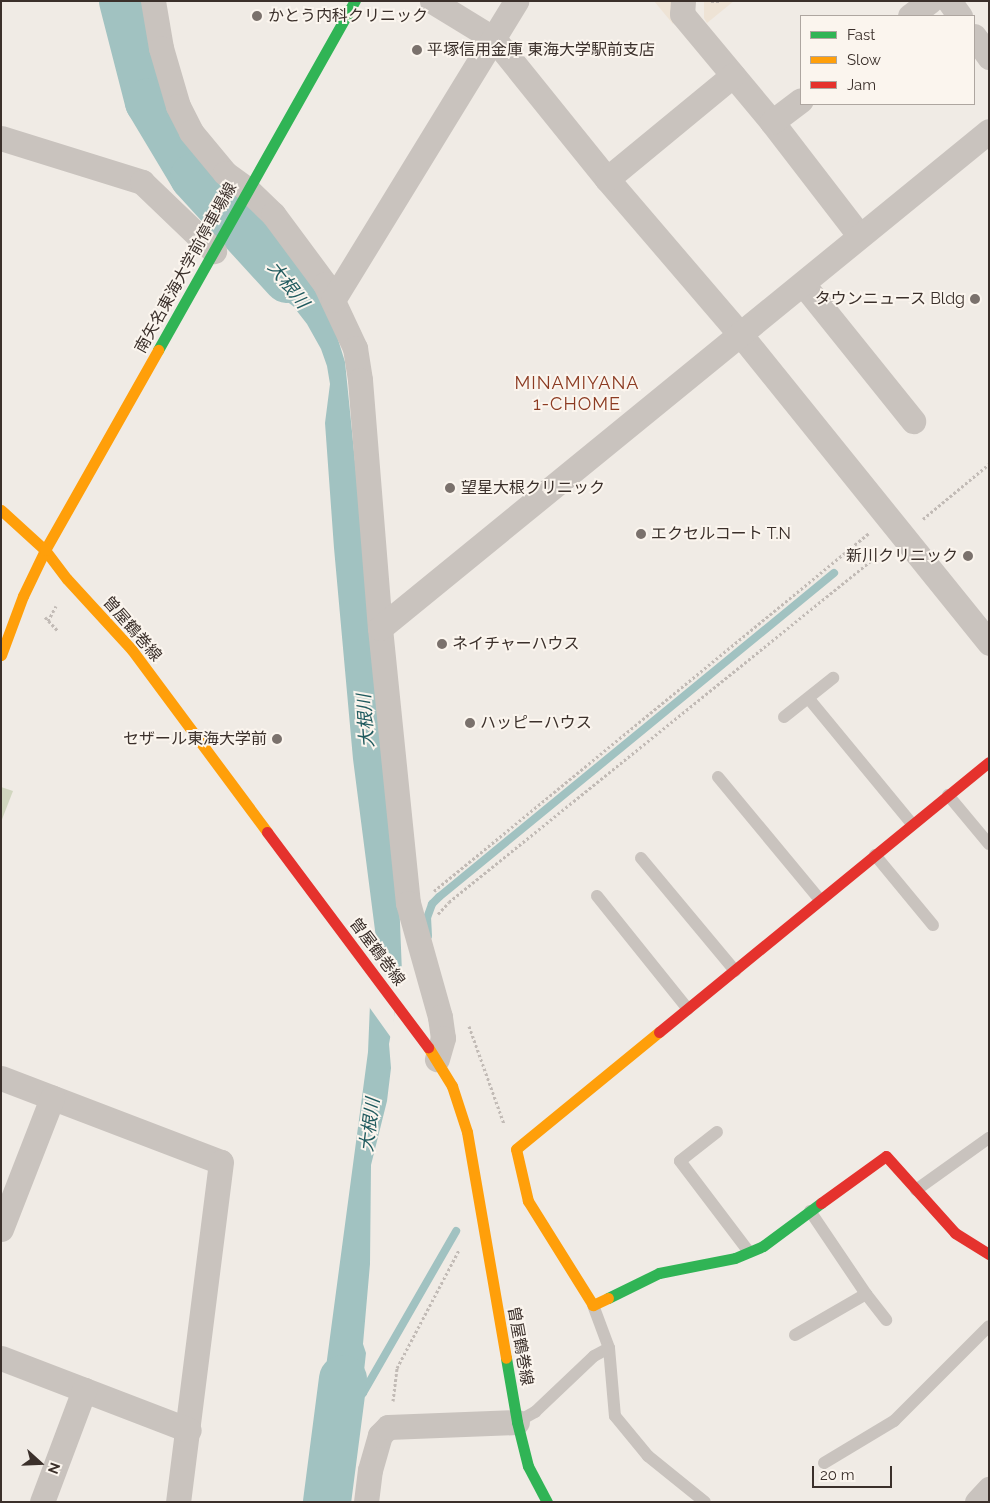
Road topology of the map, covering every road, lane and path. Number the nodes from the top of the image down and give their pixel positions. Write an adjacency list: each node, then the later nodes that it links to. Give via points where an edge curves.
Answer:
1 (153, 1): 21 (street, via 161,48 178,106 191,132 225,173)
2 (355, 1): 21 (main road, 南矢名東海大学前停車場線)
3 (432, 1): 13 (street)
4 (516, 1): 13 (street)
5 (683, 1): 15 (street, via 682,14)
6 (711, 1): 7 (path)
7 (720, 1)
8 (930, 1): 10 (street)
9 (949, 1): 11 (street)
10 (911, 15)
11 (959, 15)
12 (975, 37): 14 (street)
13 (494, 39): 20 (street); 25 (street)
14 (989, 57)
15 (733, 75): 17 (street); 20 (street)
16 (800, 101): 17 (street)
17 (772, 122): 22 (street)
18 (989, 131): 22 (street)
19 (1, 138): 23 (street, via 142,182)
20 (607, 179): 26 (street)
21 (247, 193): 23 (main road, 南矢名東海大学前停車場線); 25 (street, via 273,214 326,284)
22 (859, 235): 24 (street)
23 (216, 247): 31 (main road, 南矢名東海大学前停車場線)
24 (803, 284): 26 (street); 27 (street)
25 (334, 300): 35 (street, via 355,348 360,380)
26 (740, 334): 30 (street); 35 (street)
27 (913, 421)
28 (989, 464): 30 (path)
29 (1, 510): 31 (main road, 曽屋鶴巻線)
30 (894, 528): 37 (street); 51 (path, via 417,905); 52 (path, via 449,902)
31 (44, 550): 38 (main road, 南矢名東海大学前停車場線); 57 (main road, 曽屋鶴巻線, via 132,650)
32 (57, 604): 34 (path)
33 (41, 613): 34 (path)
34 (48, 621): 36 (path)
35 (380, 628): 51 (street)
36 (58, 632)
37 (989, 643)
38 (1, 655)
39 (833, 678): 40 (lane)
40 (809, 698): 41 (lane); 45 (lane)
41 (784, 718)
42 (989, 762): 44 (main road)
43 (718, 777): 50 (lane)
44 (948, 795): 45 (main road); 46 (lane)
45 (912, 824): 47 (main road)
46 (989, 844)
47 (875, 855): 50 (main road); 53 (lane)
48 (641, 858): 54 (lane)
49 (597, 896): 55 (lane)
50 (820, 900): 54 (main road)
51 (408, 903): 57 (street, via 440,1017 443,1038)
52 (437, 918)
53 (933, 925)
54 (735, 971): 55 (main road)
55 (688, 1009): 62 (main road)
56 (466, 1018): 62 (path, via 509,1138)
57 (432, 1054): 77 (main road, 曽屋鶴巻線, via 452,1086 467,1132)
58 (1, 1078): 59 (street)
59 (52, 1098): 65 (street); 79 (street, via 221,1162)
60 (717, 1132): 67 (lane, via 680,1161)
61 (989, 1138): 63 (lane)
62 (516, 1149): 70 (main road, via 528,1201)
63 (916, 1190): 64 (main road, via 886,1156); 68 (main road, via 955,1233)
64 (810, 1211): 67 (main road, via 764,1246); 69 (lane)
65 (1, 1229)
66 (463, 1242): 78 (path, via 397,1368)
67 (749, 1252): 70 (main road, via 735,1258 659,1273)
68 (989, 1254)
69 (866, 1294): 71 (lane); 73 (lane)
70 (593, 1305): 74 (lane)
71 (886, 1320)
72 (989, 1326): 80 (lane, via 894,1421)
73 (796, 1335)
74 (609, 1348): 77 (lane, via 594,1356 535,1412); 86 (lane, via 615,1416 648,1456)
75 (1, 1358): 76 (street)
76 (84, 1390): 79 (street); 82 (street)
77 (517, 1422): 78 (street); 85 (main road, 曽屋鶴巻線, via 528,1466)
78 (388, 1428): 84 (street, via 380,1435 370,1470)
79 (189, 1430): 83 (street)
80 (824, 1463)
81 (989, 1489): 87 (street)
82 (42, 1502)
83 (178, 1502)
84 (366, 1502)
85 (547, 1502)
86 (705, 1502)
87 (977, 1502)

